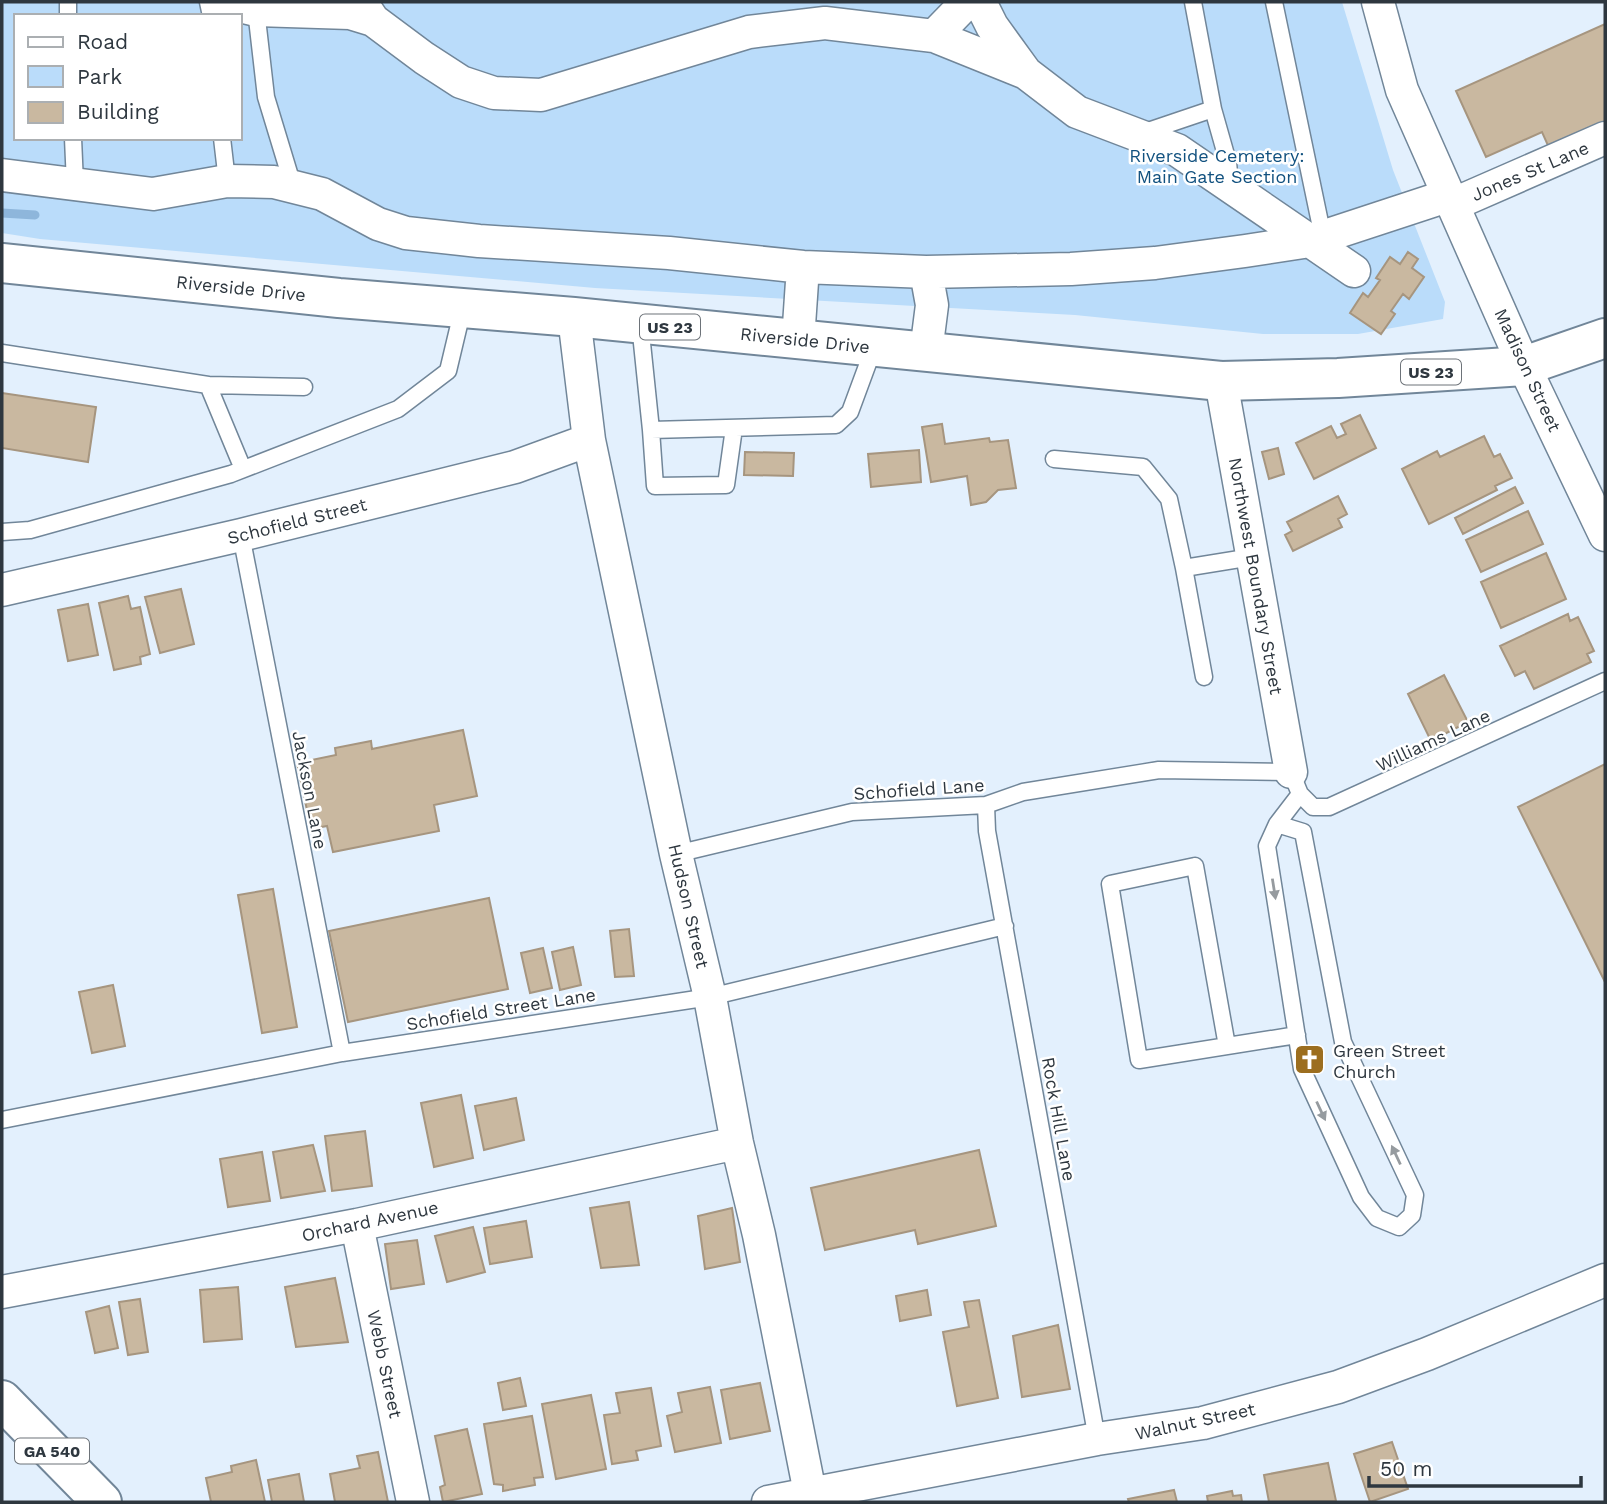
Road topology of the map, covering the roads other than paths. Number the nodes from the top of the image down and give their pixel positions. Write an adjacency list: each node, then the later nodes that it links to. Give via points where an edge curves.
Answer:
1 (223, 2): 7 (street)
2 (967, 2): 9 (street)
3 (980, 2): 10 (street)
4 (1193, 2): 11 (lane)
5 (1274, 2): 22 (lane)
6 (1378, 2): 21 (street, Madison Street, via 1402,90)
7 (256, 10): 8 (street); 20 (lane, via 266,97)
8 (367, 11): 9 (street, via 460,82 494,93 541,95 749,32 825,23)
9 (934, 36): 10 (street)
10 (1026, 73): 12 (street, via 1077,112)
11 (1213, 109): 12 (lane); 19 (lane)
12 (1138, 135): 19 (street, via 1177,150)
13 (1605, 138): 21 (street, Jones St Lane)
14 (73, 140): 18 (lane)
15 (222, 140): 17 (lane)
16 (2, 175): 18 (street, Jones St Lane)
17 (227, 181): 18 (street, Jones St Lane, via 153,194); 20 (street, Jones St Lane, via 274,181)
18 (75, 184)
19 (1230, 184): 22 (street)
20 (293, 187): 24 (street, Jones St Lane, via 322,194 378,224 406,233)
21 (1452, 199): 22 (street, Jones St Lane); 35 (street, Madison Street)
22 (1316, 239): 25 (street); 26 (street, Jones St Lane, via 1155,263)
23 (2, 263): 27 (main road, Riverside Drive / US 23)
24 (803, 267): 26 (street, Jones St Lane); 31 (street)
25 (1354, 271)
26 (926, 272): 33 (street, via 932,305)
27 (463, 309): 28 (main road, Riverside Drive / US 23); 43 (lane, via 448,371 398,409)
28 (574, 317): 29 (main road, Riverside Drive / US 23); 41 (street, Hudson Street)
29 (640, 324): 31 (main road, Riverside Drive / US 23); 40 (lane)
30 (1605, 338): 35 (main road, Riverside Drive / US 23)
31 (798, 340): 32 (main road, Riverside Drive / US 23)
32 (874, 347): 33 (main road, Riverside Drive / US 23); 39 (lane, via 850,412 836,425)
33 (926, 352): 36 (main road, Riverside Drive / US 23)
34 (2, 353): 37 (lane)
35 (1524, 366): 36 (main road, Riverside Drive / US 23); 45 (street, Madison Street)
36 (1221, 381): 47 (street, Northwest Boundary Street)
37 (208, 385): 38 (lane); 43 (lane)
38 (304, 387)
39 (734, 428): 40 (lane); 40 (lane, via 726,485 655,486)
40 (651, 430)
41 (589, 440): 46 (street, Schofield Street, via 515,467); 55 (street, Hudson Street)
42 (1054, 459): 48 (lane, via 1143,467 1169,499)
43 (243, 469): 44 (lane, via 30,530)
44 (2, 532)
45 (1605, 535)
46 (240, 536): 49 (street, Schofield Street); 60 (lane, Jackson Lane)
47 (1252, 557): 48 (lane); 52 (street, Northwest Boundary Street)
48 (1184, 568): 50 (lane)
49 (2, 590)
50 (1204, 677)
51 (1605, 681): 52 (lane, Williams Lane, via 1329,807 1313,807)
52 (1295, 783): 53 (lane, Schofield Lane, via 1159,770 1023,792); 54 (lane)
53 (986, 805): 55 (lane, Schofield Lane, via 852,812); 56 (lane, Rock Hill Lane)
54 (1277, 824): 58 (lane, one-way to 58, via 1267,846); 58 (lane, one-way to 54, via 1302,1069 1361,1197 1377,1218 1399,1227 1412,1215 1415,1195 1343,1042 1303,832)
55 (676, 854): 57 (street, Hudson Street)
56 (1005, 926): 57 (lane, Schofield Street Lane); 67 (lane, Rock Hill Lane)
57 (709, 997): 60 (lane, Schofield Street Lane); 62 (street, Hudson Street)
58 (1297, 1035): 59 (lane)
59 (1227, 1046): 59 (lane, via 1139,1060 1110,884 1195,866)
60 (342, 1053): 61 (lane, Schofield Street Lane)
61 (2, 1120)
62 (737, 1143): 63 (street, Orchard Avenue); 68 (street, Hudson Street)
63 (357, 1225): 65 (street, Orchard Avenue); 70 (street, Webb Street)
64 (1605, 1280): 67 (street, Walnut Street, via 1338,1387 1203,1423)
65 (2, 1292)
66 (2, 1400): 69 (main road, GA 540)
67 (1097, 1439): 68 (street, Walnut Street)
68 (810, 1493): 71 (street, Walnut Street)
69 (102, 1502)
70 (413, 1502)
71 (768, 1502)

